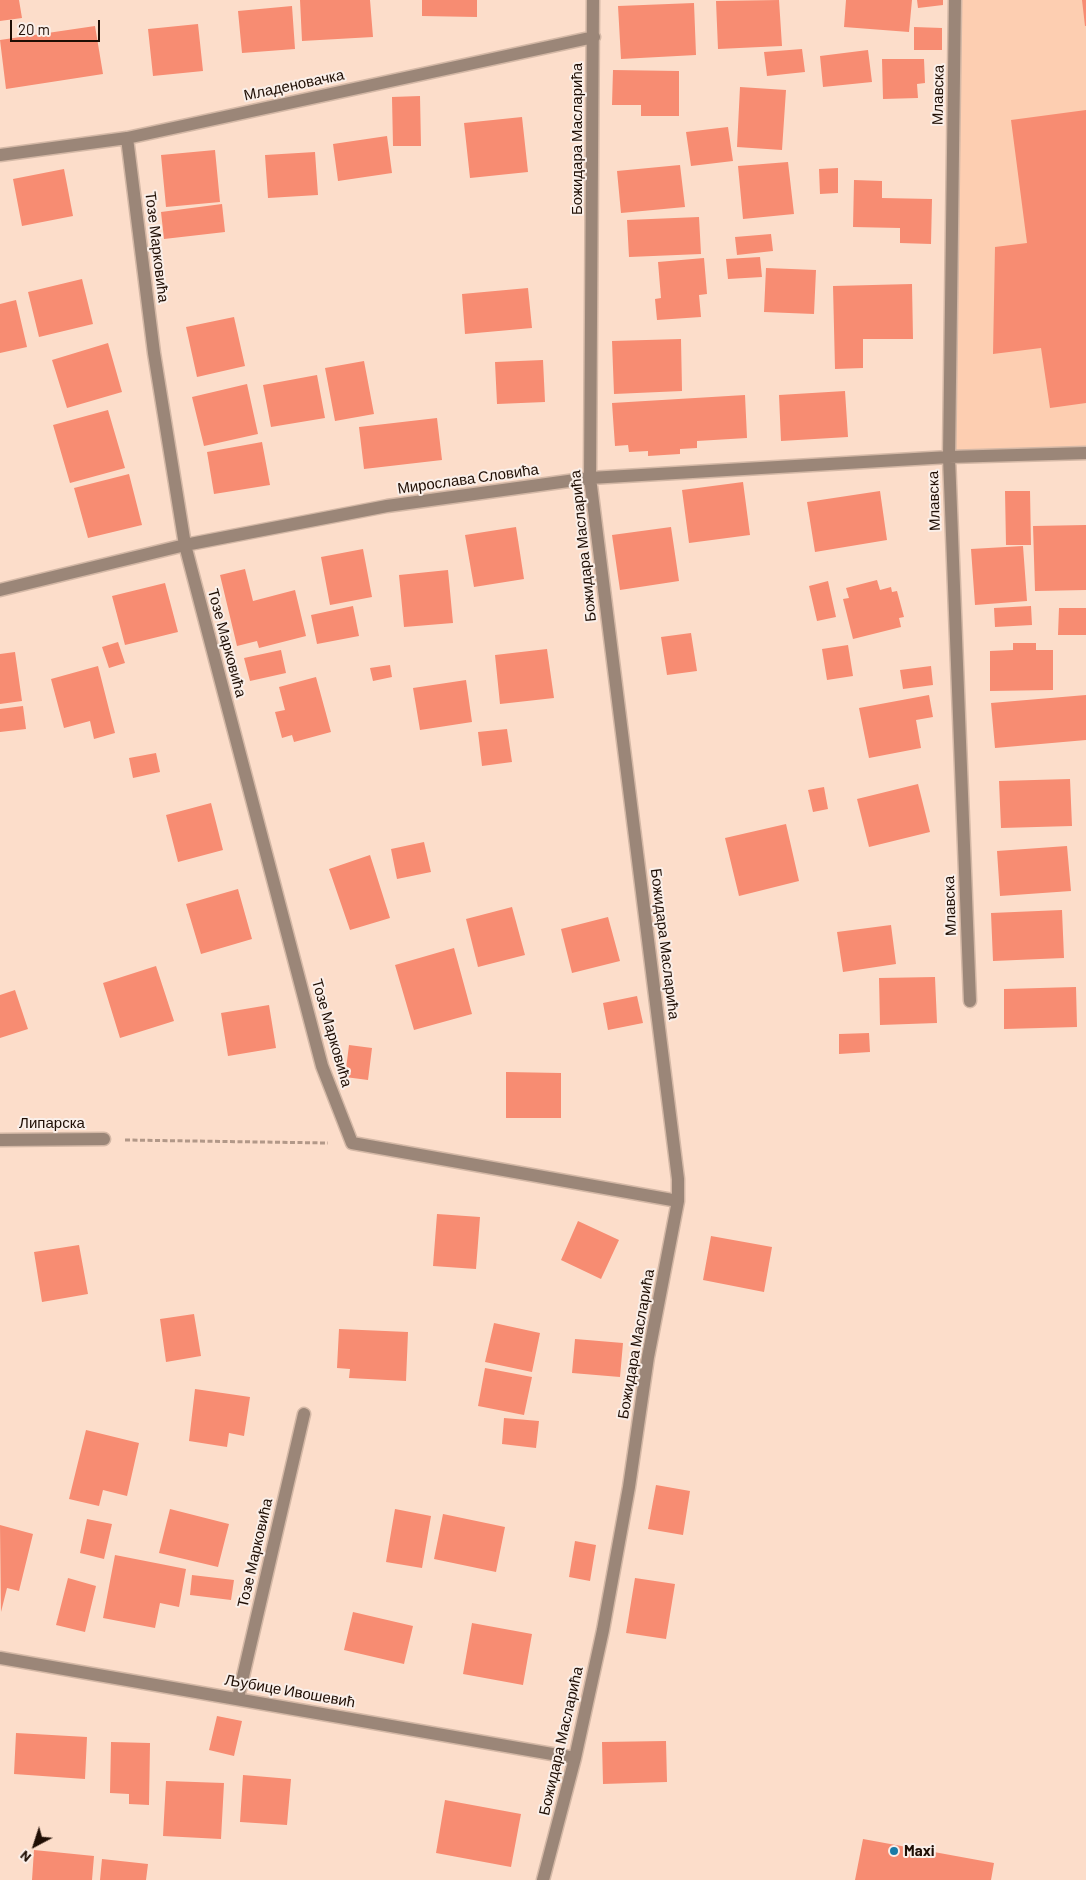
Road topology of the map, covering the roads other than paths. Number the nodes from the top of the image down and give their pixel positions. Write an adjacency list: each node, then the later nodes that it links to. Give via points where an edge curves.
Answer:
1 (593, 0): 3 (street, Божидара Масларића)
2 (956, 0): 7 (street, Млавска)
3 (594, 36): 4 (street, Младеновачка); 8 (street, Божидара Масларића)
4 (127, 138): 5 (street, Младеновачка); 9 (street, Тозе Марковића, via 154,352)
5 (0, 155)
6 (1086, 453): 7 (street, Мирослава Словића)
7 (949, 457): 8 (street, Мирослава Словића); 11 (street, Млавска)
8 (590, 478): 9 (street, Мирослава Словића, via 387,506); 14 (street, Божидара Масларића)
9 (185, 545): 10 (street, Мирослава Словића); 14 (street, Тозе Марковића, via 322,1066 352,1143)
10 (0, 590)
11 (970, 1001)
12 (104, 1139): 13 (street, Липарска)
13 (0, 1140)
14 (678, 1201): 18 (street, Божидара Масларића, via 648,1357 630,1487)
15 (304, 1414): 17 (street, Тозе Марковића)
16 (0, 1658): 17 (street, Љубице Ивошевић)
17 (238, 1698): 18 (street, Љубице Ивошевић)
18 (575, 1758): 19 (street, Божидара Масларића)
19 (543, 1880)

